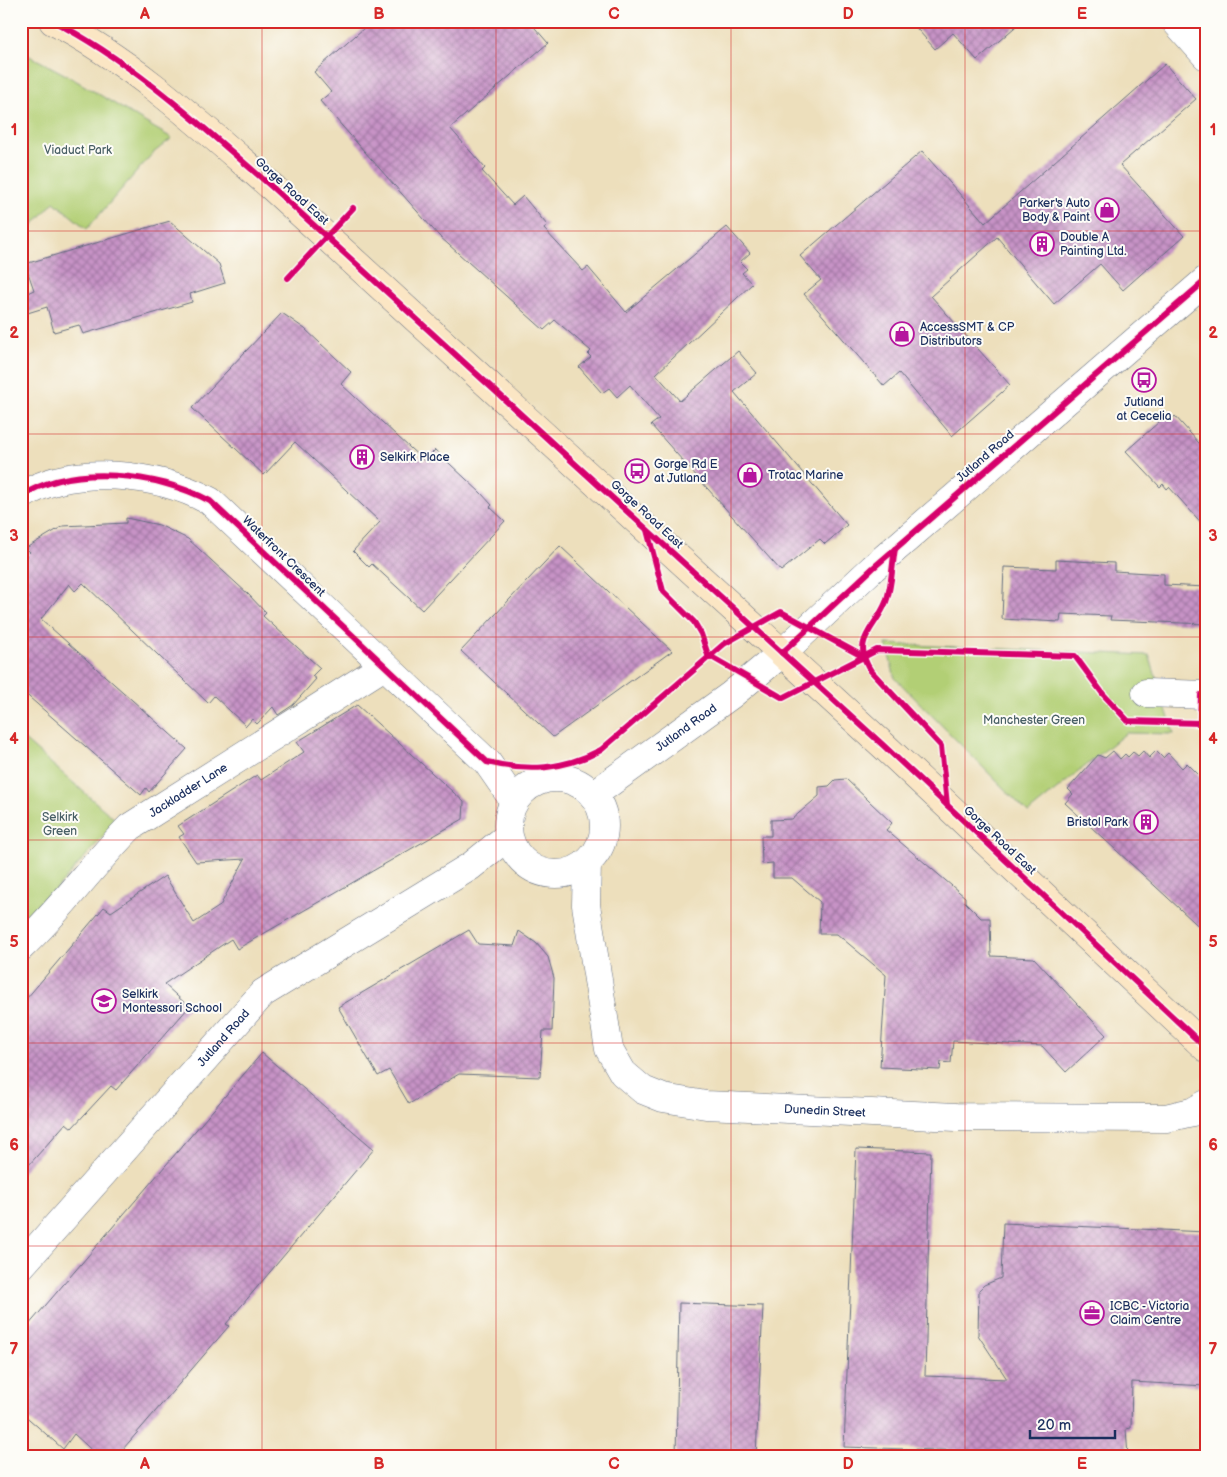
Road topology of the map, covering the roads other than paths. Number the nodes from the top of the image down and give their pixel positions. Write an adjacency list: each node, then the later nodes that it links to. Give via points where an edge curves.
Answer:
1 (1175, 21): 3 (street)
2 (54, 22): 6 (main road, Gorge Road East, via 101,49 208,132)
3 (1206, 56)
4 (1206, 280): 6 (street, Jutland Road, via 873,568)
5 (21, 496): 7 (street, Waterfront Crescent, via 34,488 68,479 122,476 161,481 190,490 210,501)
6 (782, 653): 10 (street, Jutland Road, via 731,695); 17 (main road, Gorge Road East)
7 (384, 666): 11 (street, Waterfront Crescent, via 487,762); 16 (street, Jackladder Lane, via 130,826)
8 (1146, 693): 9 (street)
9 (1206, 695)
10 (594, 795): 11 (street, via 571,779 551,777 532,783); 13 (street, via 605,825 597,852)
11 (514, 801): 12 (street, via 509,812)
12 (514, 847): 14 (street, via 532,868 546,874); 19 (street, Jutland Road, via 471,866 263,993)
13 (587, 863): 14 (street); 15 (street, Dunedin Street)
14 (562, 874): 15 (street, Dunedin Street)
15 (586, 905): 18 (street, Dunedin Street, via 609,1049 623,1073 643,1090 663,1098 706,1104 956,1117 1166,1118 1192,1112)
16 (21, 947)
17 (1206, 1048)
18 (1206, 1104)
19 (21, 1266)

